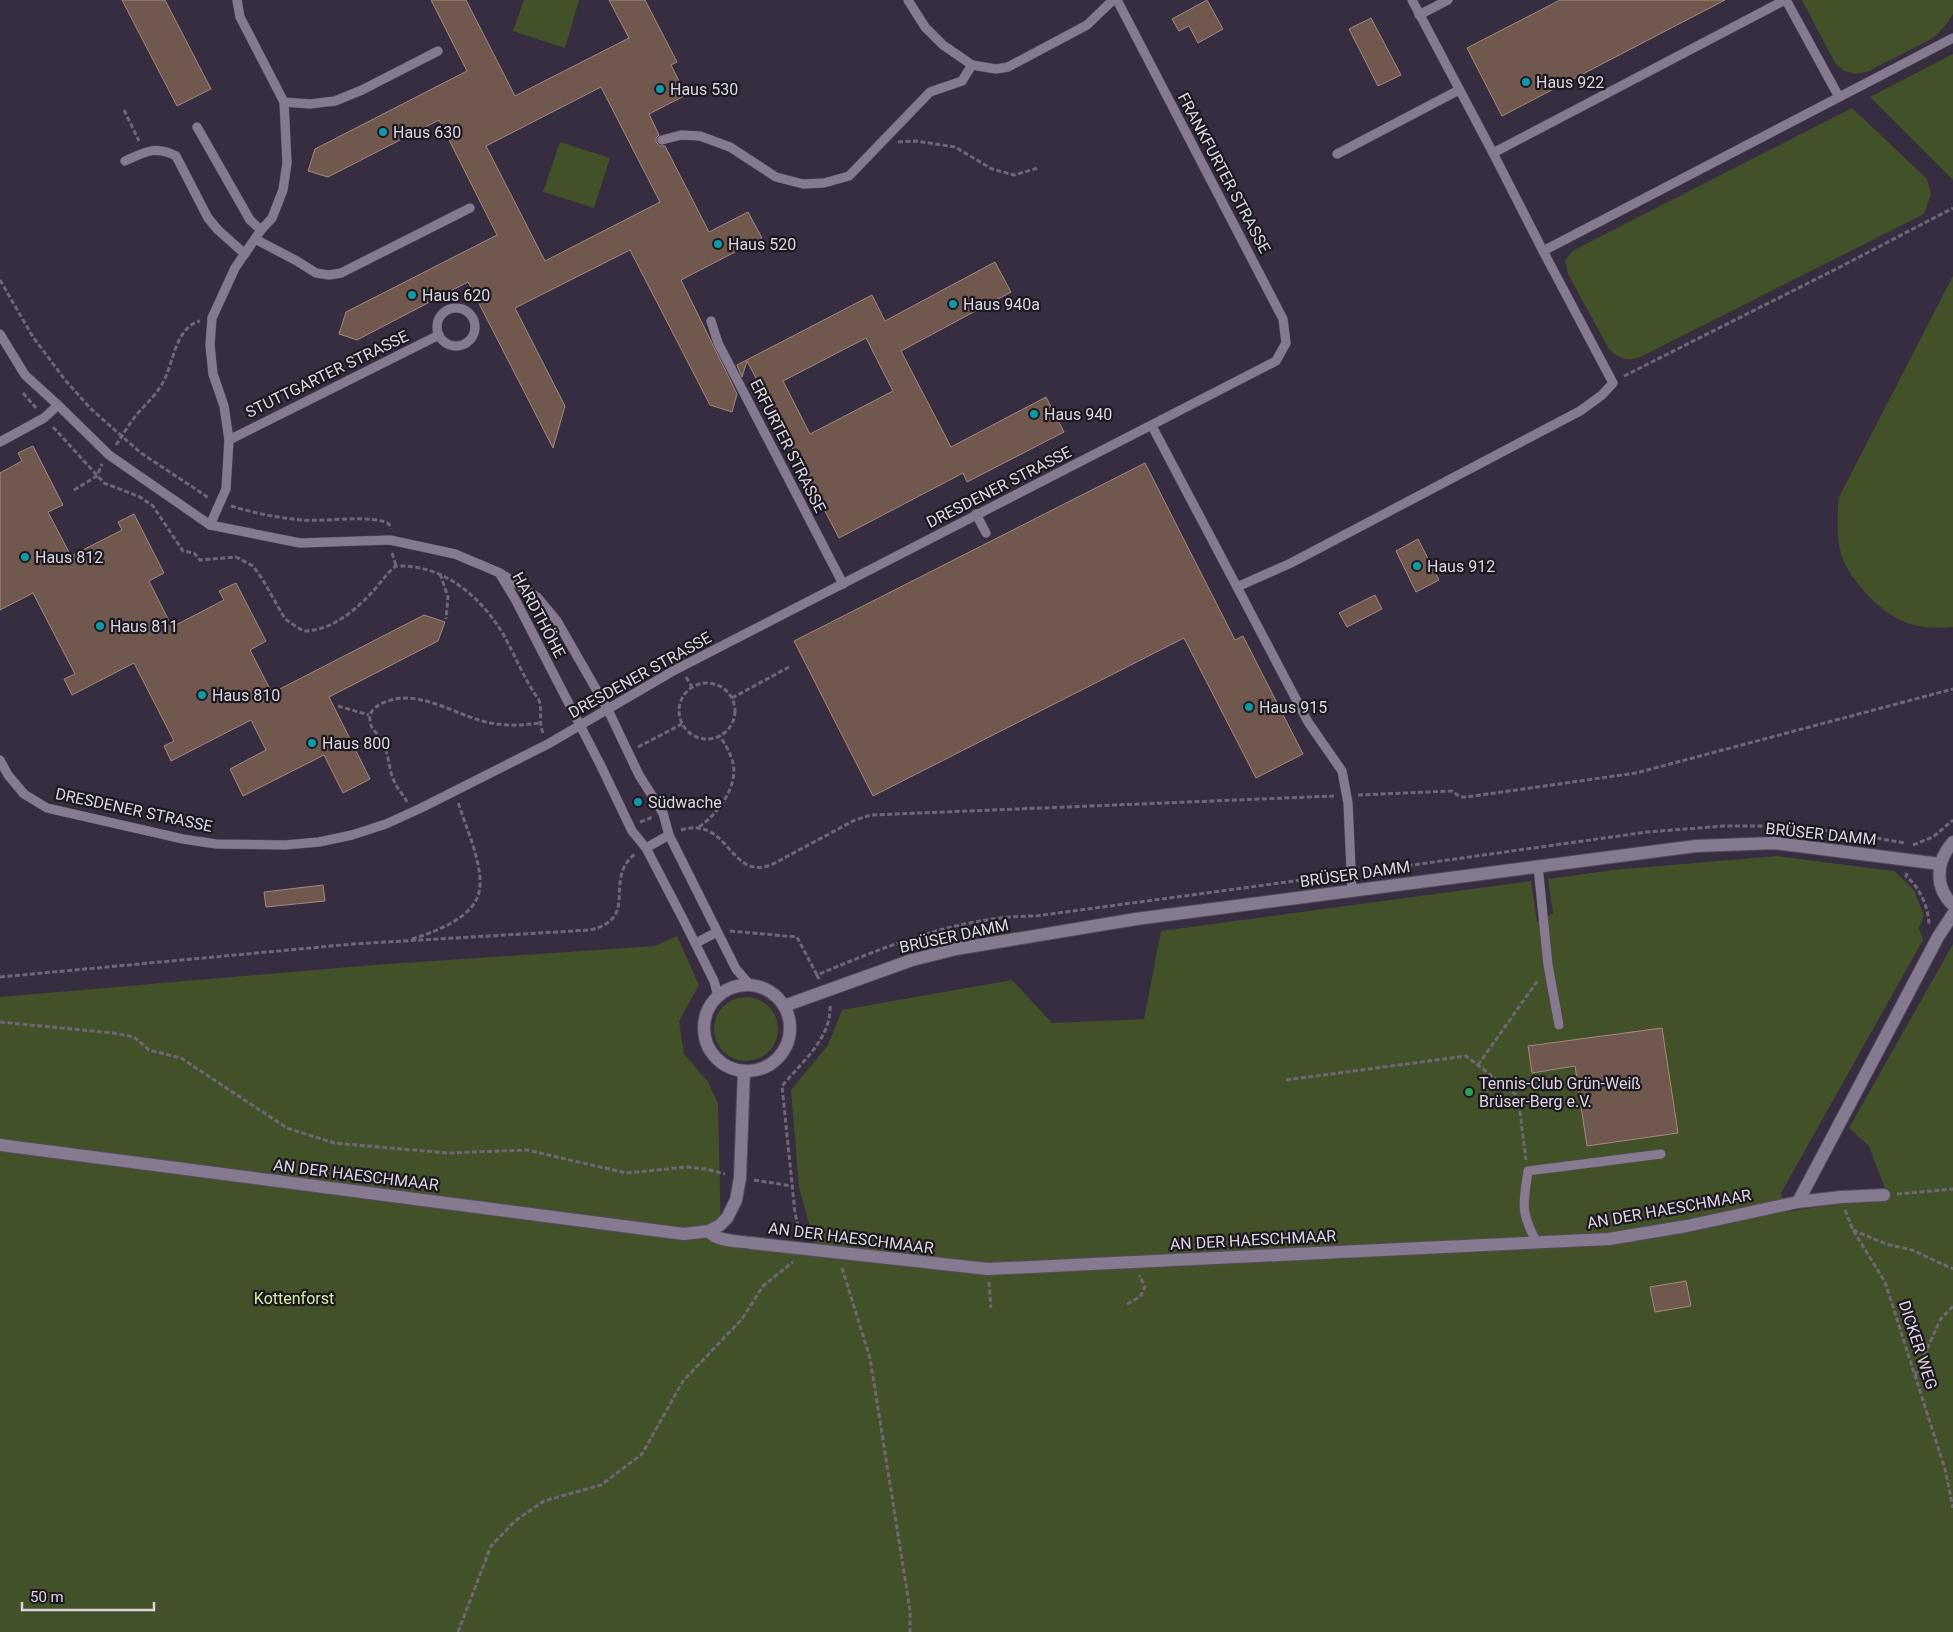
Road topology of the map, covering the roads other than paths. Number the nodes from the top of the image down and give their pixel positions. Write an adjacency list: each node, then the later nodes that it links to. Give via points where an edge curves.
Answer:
1 (237, 0): 14 (lane, STUTTGARTER STRASSE, via 240,17)
2 (908, 0): 11 (lane, via 925,27 943,45)
3 (1113, 0): 11 (lane, via 1087,26 1008,66 996,69)
4 (1117, 0): 28 (lane, FRANKFURTER STRASSE, via 1283,319 1286,343)
5 (1412, 0): 8 (lane)
6 (1448, 0): 8 (lane)
7 (1785, 0): 13 (lane); 17 (lane)
8 (1419, 15): 12 (lane)
9 (1953, 38): 13 (lane)
10 (438, 51): 14 (lane, via 336,101)
11 (972, 65): 16 (lane, via 962,81 930,92 849,176 824,183 803,184 776,177 730,147 700,136 681,135)
12 (1458, 90): 17 (lane); 18 (lane)
13 (1839, 97): 23 (lane)
14 (284, 102): 21 (lane, STUTTGARTER STRASSE, via 287,163 283,190 272,218)
15 (197, 127): 21 (lane, via 250,220)
16 (662, 140)
17 (1493, 153): 23 (lane)
18 (1337, 154)
19 (125, 161): 24 (lane, via 155,149 176,156 208,218)
20 (470, 208): 22 (lane, via 351,269 329,275 316,273)
21 (261, 230): 22 (lane, STUTTGARTER STRASSE)
22 (255, 239): 24 (lane, STUTTGARTER STRASSE)
23 (1543, 251): 38 (lane, via 1613,383 1580,411 1291,563)
24 (244, 254): 31 (lane, STUTTGARTER STRASSE, via 212,318 213,374 224,406)
25 (711, 321): 37 (lane, ERFURTER STRASSE, via 718,342)
26 (0, 334): 29 (lane, via 25,375)
27 (439, 335): 27 (lane, via 455,346 468,342 475,330 472,316 460,308 447,310 438,324); 31 (lane, STUTTGARTER STRASSE)
28 (1276, 361): 30 (lane, DRESDENER STRASSE)
29 (58, 405): 32 (lane, via 44,418); 34 (lane, via 110,455)
30 (1152, 426): 33 (lane, DRESDENER STRASSE); 38 (lane)
31 (229, 440): 34 (lane, STUTTGARTER STRASSE, via 226,490)
32 (0, 442)
33 (976, 514): 35 (lane); 37 (lane, DRESDENER STRASSE)
34 (210, 525): 36 (lane, via 300,543 390,540 456,554)
35 (986, 533)
36 (500, 573): 39 (lane, HARDTHÖHE, via 537,597 557,621); 40 (lane, HARDTHÖHE)
37 (842, 584): 39 (lane, DRESDENER STRASSE, via 673,671)
38 (1237, 586): 47 (lane, via 1308,722 1342,771 1347,795)
39 (608, 710): 40 (lane, DRESDENER STRASSE); 42 (lane, HARDTHÖHE, via 639,775 662,813)
40 (580, 726): 41 (lane, DRESDENER STRASSE, via 386,824 319,842 285,845 216,844 183,839 47,808 24,794); 44 (lane, HARDTHÖHE, via 630,826)
41 (0, 760)
42 (669, 835): 44 (lane); 50 (lane, HARDTHÖHE)
43 (1953, 842): 45 (street)
44 (646, 848): 51 (lane, HARDTHÖHE)
45 (1940, 864): 46 (street, BRÜSER DAMM, via 1776,843 1696,846); 48 (street, via 1942,889)
46 (1538, 866): 47 (street, BRÜSER DAMM); 55 (lane)
47 (1352, 891): 54 (street, BRÜSER DAMM, via 1136,919 956,949 912,960)
48 (1953, 905)
49 (1953, 914): 60 (street, via 1938,936)
50 (717, 932): 51 (lane); 52 (lane, HARDTHÖHE, via 736,969)
51 (696, 943): 53 (lane, HARDTHÖHE)
52 (750, 985): 53 (street, via 733,987); 54 (street, via 776,995)
53 (718, 996): 56 (street, via 705,1017 706,1042 721,1063)
54 (784, 1006): 56 (street, via 790,1021 790,1036 784,1051 760,1070)
55 (1558, 1025)
56 (744, 1071): 61 (street, via 740,1178 736,1200 732,1211 720,1225)
57 (0, 1146): 61 (street, AN DER HAESCHMAAR, via 684,1234)
58 (1662, 1154): 62 (lane, via 1528,1171 1523,1206)
59 (1884, 1195): 60 (street, AN DER HAESCHMAAR)
60 (1798, 1202): 62 (street, AN DER HAESCHMAAR, via 1618,1237)
61 (709, 1231): 62 (street, AN DER HAESCHMAAR, via 720,1238 837,1254 988,1269)
62 (1537, 1243)

